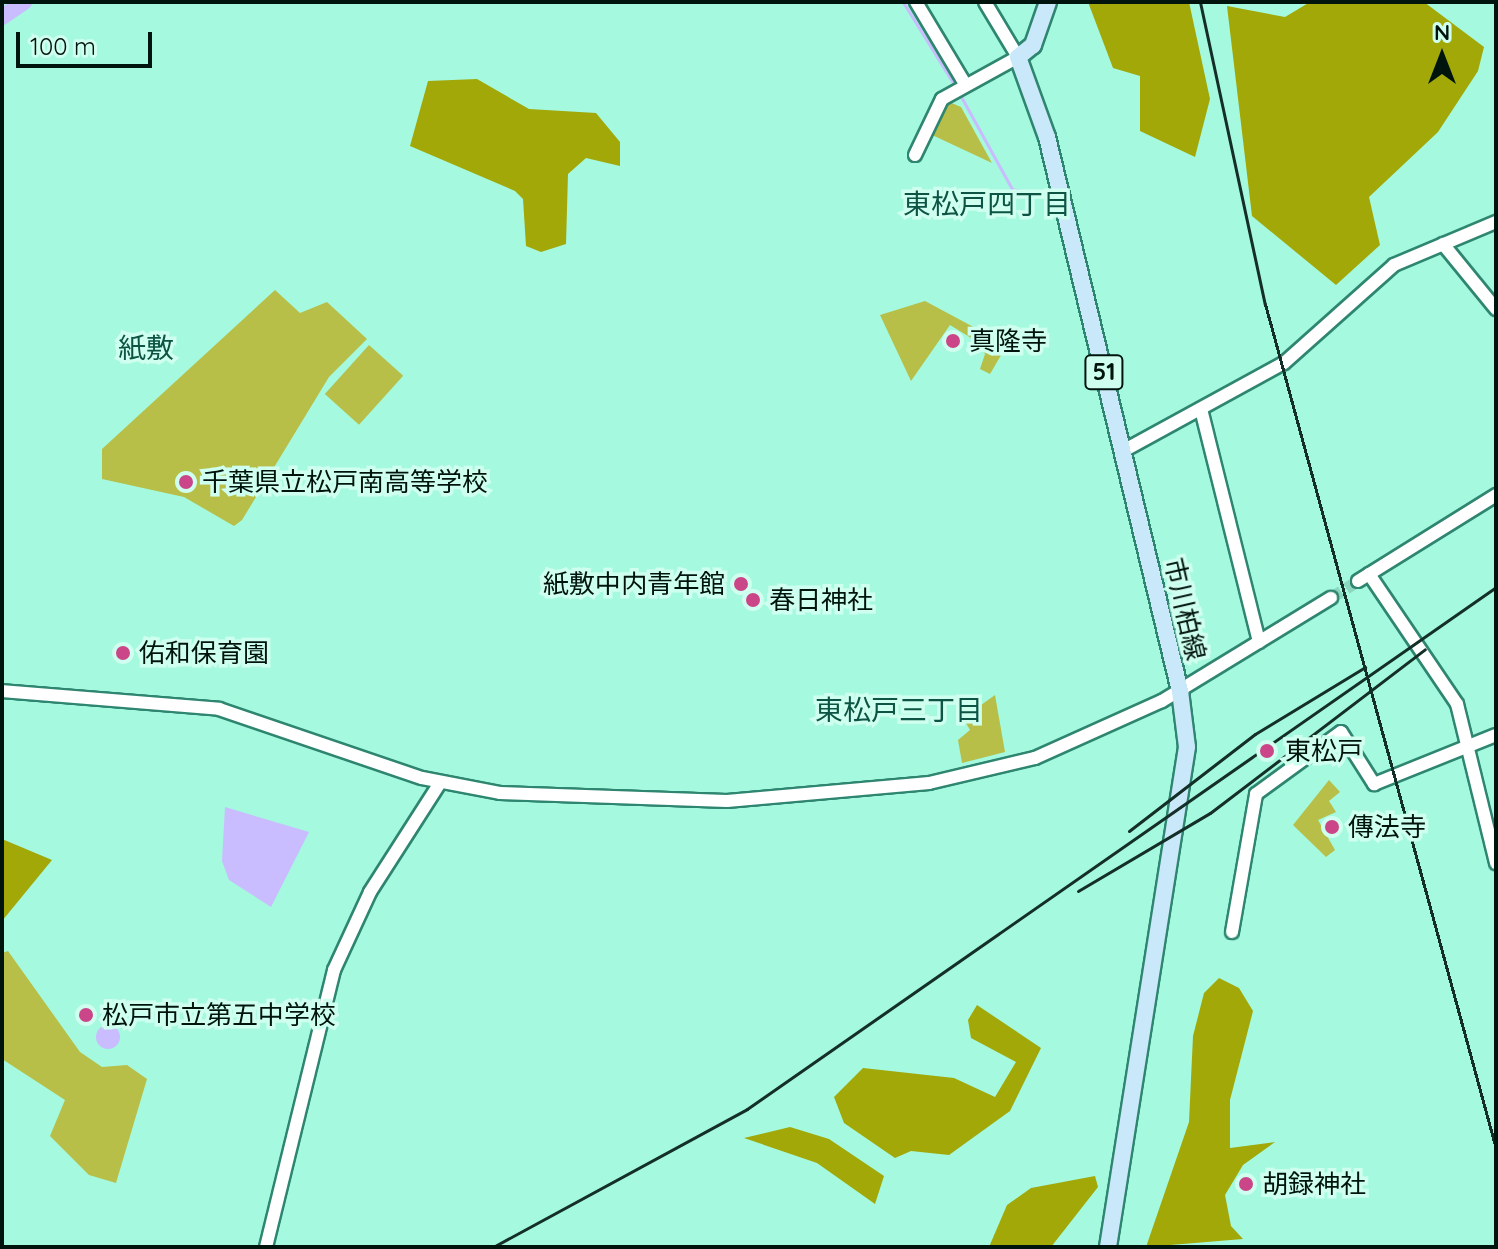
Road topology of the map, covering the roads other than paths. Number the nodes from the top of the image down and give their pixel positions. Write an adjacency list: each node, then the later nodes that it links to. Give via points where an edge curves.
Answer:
1 (916, 2): 5 (street)
2 (985, 2): 4 (street)
3 (1048, 2): 4 (main road, via 1033,45)
4 (1018, 57): 5 (street); 11 (main road, 市川柏線 / 51, via 1047,137)
5 (960, 88): 6 (street, via 936,107)
6 (915, 155)
7 (1496, 222): 8 (street)
8 (1443, 244): 9 (street); 10 (street, via 1394,265 1284,363)
9 (1496, 307)
10 (1201, 409): 11 (street); 14 (street)
11 (1123, 451): 16 (main road, 市川柏線 / 51)
12 (1496, 495): 18 (street, via 1364,578 1448,686)
13 (1331, 598): 14 (street)
14 (1259, 642): 16 (street)
15 (2, 691): 19 (street, via 219,709)
16 (1180, 691): 19 (street, via 1071,744 929,783 672,801); 23 (main road, 市川柏線 / 51, via 1185,781)
17 (1496, 735): 18 (street)
18 (1466, 743): 20 (street); 21 (street, via 1374,784 1341,732 1256,794)
19 (440, 783): 22 (street, via 370,892 334,970)
20 (1496, 863)
21 (1232, 932)
22 (266, 1247)
23 (1108, 1247)

